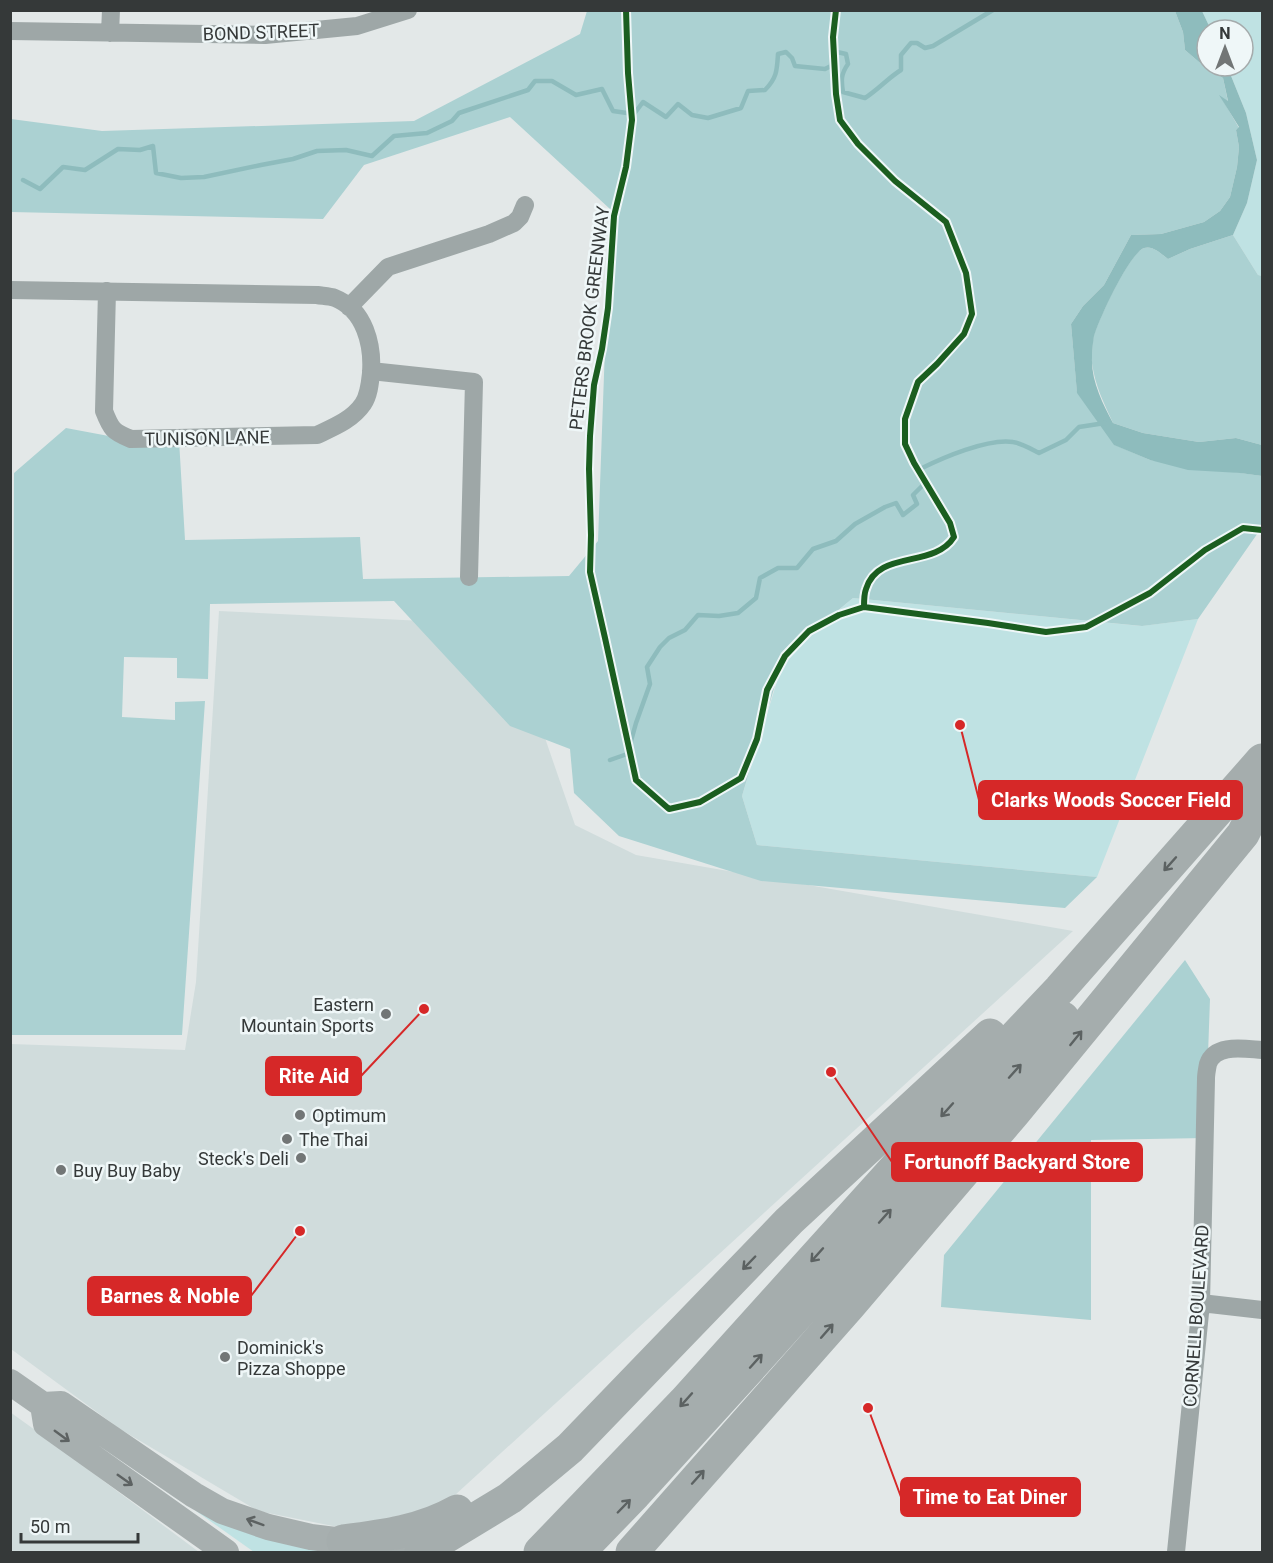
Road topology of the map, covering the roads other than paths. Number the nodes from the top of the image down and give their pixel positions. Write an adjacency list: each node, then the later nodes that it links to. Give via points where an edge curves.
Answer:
1 (111, 10): 4 (street)
2 (408, 10): 4 (street, BOND STREET, via 357,26 265,35)
3 (10, 31): 4 (street, BOND STREET)
4 (110, 33)
5 (525, 206): 8 (street, via 514,223 388,267)
6 (10, 290): 7 (street)
7 (107, 291): 8 (street, via 317,295); 9 (street, TUNISON LANE, via 104,411 110,427 130,439 317,435 344,423 363,404 370,388)
8 (349, 307): 9 (street, TUNISON LANE, via 367,333)
9 (371, 371): 10 (street, via 474,382)
10 (469, 577)
11 (1263, 760): 13 (highway, one-way to 13)
12 (1263, 795): 21 (highway, one-way to 12, via 635,1494); 25 (highway, one-way to 12, via 1014,1113 1243,834)
13 (1100, 943): 17 (highway, one-way to 17, via 1071,953 1007,1019 789,1221); 21 (highway, one-way to 21, via 684,1402)
14 (1263, 1050): 15 (street, CORNELL BOULEVARD, via 1223,1050 1212,1056 1208,1064)
15 (1201, 1303): 16 (street); 26 (street, CORNELL BOULEVARD)
16 (1263, 1310)
17 (662, 1354): 20 (highway, via 635,1365 489,1493 426,1526); 23 (highway, via 570,1449 510,1498)
18 (10, 1382): 19 (main road)
19 (43, 1406): 20 (main road, one-way to 19, via 311,1538 222,1511 194,1496 61,1404); 22 (main road, one-way to 22, via 46,1424)
20 (343, 1541): 23 (main road)
21 (576, 1543): 24 (highway)
22 (226, 1552)
23 (427, 1552)
24 (540, 1552)
25 (632, 1552)
26 (1176, 1552)

